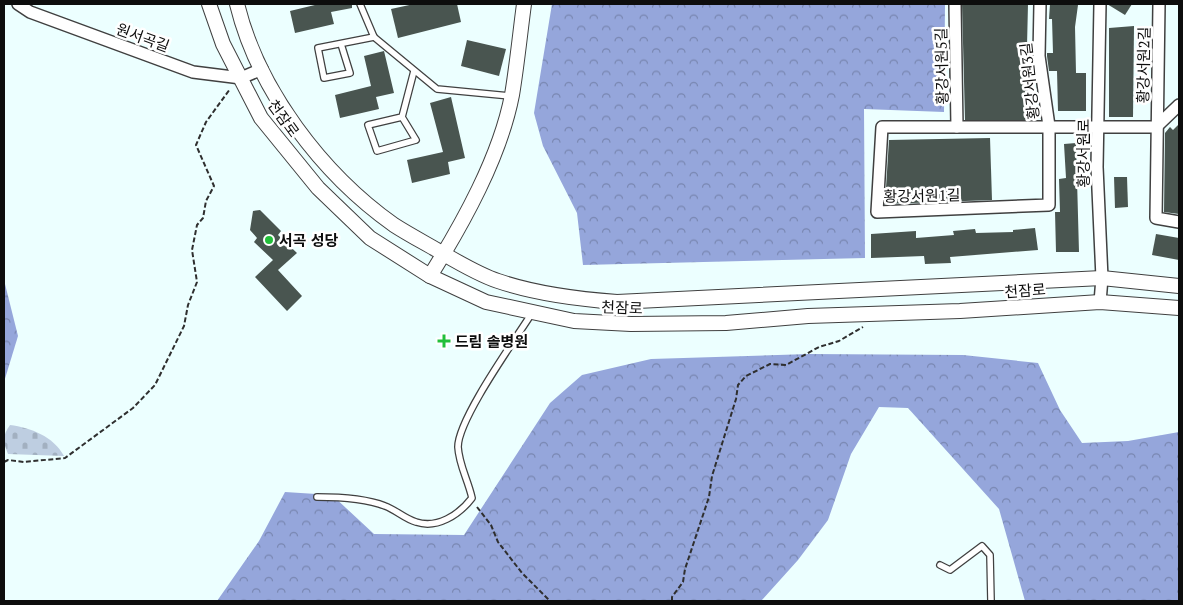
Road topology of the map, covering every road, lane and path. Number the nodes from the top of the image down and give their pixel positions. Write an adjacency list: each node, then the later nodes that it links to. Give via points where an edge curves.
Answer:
1 (18, 4): 14 (street, 원서곡길, via 30,12 193,72)
2 (209, 4): 14 (street, 천잠로)
3 (237, 4): 12 (street, 천잠로, via 242,25)
4 (360, 4): 10 (lane)
5 (524, 4): 15 (street)
6 (955, 4): 19 (street, 황강서원5길)
7 (1040, 4): 18 (street, 황강서원3길, via 1039,56)
8 (1100, 4): 21 (street, 황강서원로)
9 (1159, 4): 20 (street, 황강서원2길)
10 (374, 38): 11 (lane); 13 (lane)
11 (342, 44): 11 (lane, via 318,48 324,78 350,73)
12 (262, 69): 14 (street); 23 (street, 천잠로, via 295,125 330,169 394,225)
13 (414, 71): 15 (lane, via 437,89); 17 (lane)
14 (238, 78): 24 (street, 천잠로, via 261,118 318,188 370,238); 31 (path, via 206,122 196,145 214,186 206,201 203,218 197,225 192,250 197,282 184,326 155,385 133,408 64,458)
15 (512, 96): 23 (street, via 489,166)
16 (1179, 104): 20 (street, 황강서원2길)
17 (402, 117): 17 (lane, via 368,125 377,151 416,140)
18 (1049, 126): 19 (street, 황강서원1길); 19 (street, 황강서원1길, via 1049,205 877,212 882,126); 21 (street, 황강서원1길)
19 (957, 127)
20 (1156, 127): 21 (street, 황강서원1길); 22 (street, 황강서원2길, via 1156,218)
21 (1098, 128): 25 (street, 황강서원로)
22 (1179, 222)
23 (444, 254): 24 (street); 25 (street, 천잠로, via 496,280 575,299 617,302)
24 (430, 276): 29 (street, 천잠로, via 486,302)
25 (1102, 278): 26 (street, 천잠로); 27 (street, 황강서원로)
26 (1179, 286)
27 (1100, 302): 28 (street, 천잠로); 30 (street, 천잠로)
28 (1179, 308)
29 (532, 313): 30 (street, 천잠로, via 574,321 631,324 726,323 808,316); 32 (lane, via 461,430 458,445 461,468 472,498 453,516 431,525 415,522 385,506 341,497)
30 (873, 315): 36 (path, via 861,329 839,342 819,347 786,365 770,364 746,376 738,384 709,497 683,582)
31 (4, 462)
32 (317, 497)
33 (474, 504): 35 (path, via 522,573)
34 (940, 565): 37 (lane, via 950,570 982,546 990,556)
35 (550, 601)
36 (672, 601)
37 (991, 601)

